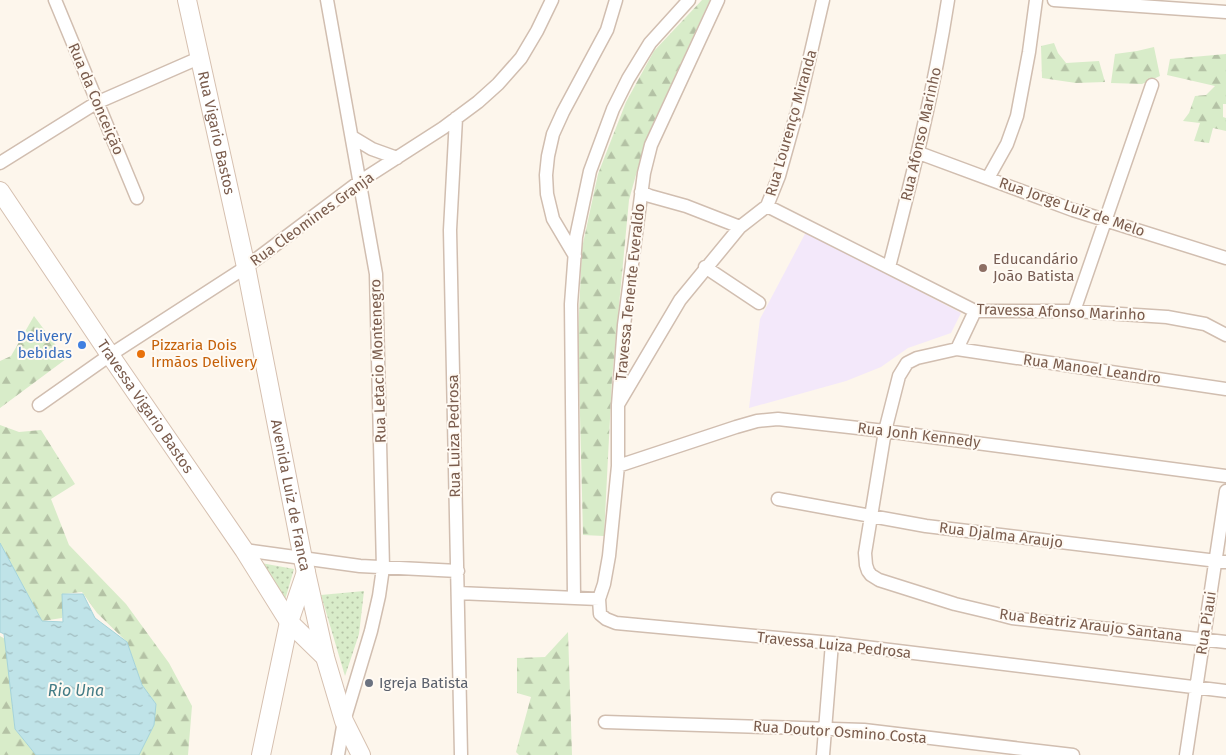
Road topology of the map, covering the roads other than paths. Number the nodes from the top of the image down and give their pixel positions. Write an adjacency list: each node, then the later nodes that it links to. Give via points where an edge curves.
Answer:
1 (55, 0): 16 (street, Rua da Conceição)
2 (187, 0): 14 (main road, Rua Vigario Bastos)
3 (327, 0): 18 (street, Rua Letacio Montenegro)
4 (552, 0): 17 (street, Rua Cleomines Granja, via 520,58 498,84)
5 (616, 0): 30 (street, via 607,30 562,112 548,156 546,194 553,219)
6 (689, 0): 30 (street, via 650,43 613,109 590,171)
7 (718, 0): 25 (street, Travessa Tenente Everaldo, via 651,145)
8 (823, 0): 27 (street, Rua Lourenço Miranda, via 798,108)
9 (948, 0): 19 (street, Rua Afonso Marinho)
10 (1036, 0): 22 (street, via 1018,116)
11 (1054, 0): 12 (street)
12 (1136, 2): 13 (street)
13 (1226, 12)
14 (200, 58): 16 (street); 33 (main road, Rua Vigario Bastos)
15 (1152, 85): 28 (street)
16 (96, 103): 21 (street); 26 (street, Rua da Conceição)
17 (456, 118): 20 (street, Rua Cleomines Granja); 54 (street, Rua Luiza Pedrosa, via 450,230)
18 (352, 137): 20 (street); 23 (street, Rua Letacio Montenegro)
19 (919, 153): 22 (street, Rua Jorge Luiz de Melo); 32 (street, Rua Afonso Marinho)
20 (397, 158): 23 (street, Rua Cleomines Granja)
21 (0, 163)
22 (988, 178): 28 (street, Rua Jorge Luiz de Melo)
23 (359, 182): 33 (street, Rua Cleomines Granja); 53 (street, Rua Letacio Montenegro, via 376,274)
24 (0, 191): 40 (main road, Travessa Vigario Bastos)
25 (641, 192): 29 (street); 43 (street, Travessa Tenente Everaldo, via 624,325)
26 (137, 198)
27 (767, 206): 29 (street, Rua Lourenço Miranda); 32 (street, Travessa Afonso Marinho)
28 (1105, 219): 31 (street, Rua Jorge Luiz de Melo); 37 (street)
29 (740, 226): 34 (street, Rua Lourenço Miranda)
30 (575, 256): 56 (street, via 571,304)
31 (1226, 258)
32 (889, 266): 36 (street, Travessa Afonso Marinho)
33 (246, 267): 40 (street, Rua Cleomines Granja); 52 (main road, Avenida Luiz de Franca)
34 (705, 267): 35 (street); 43 (street, Rua Lourenço Miranda, via 680,300)
35 (759, 303)
36 (975, 311): 37 (street, Travessa Afonso Marinho); 39 (street)
37 (1074, 311): 38 (street, Travessa Afonso Marinho, via 1195,321)
38 (1226, 334)
39 (957, 349): 41 (street, Rua Manoel Leandro); 44 (street, via 907,363 899,376)
40 (110, 355): 42 (street, Rua Cleomines Granja); 50 (main road, Travessa Vigario Bastos)
41 (1226, 389)
42 (40, 405)
43 (618, 405): 45 (street, Travessa Tenente Everaldo)
44 (885, 431): 45 (street, Rua Jonh Kennedy, via 778,419 757,421); 46 (street, Rua Jonh Kennedy); 49 (street)
45 (618, 466): 57 (street, Travessa Tenente Everaldo, via 609,556)
46 (1226, 476)
47 (1226, 491): 51 (street, Rua Piaui)
48 (778, 499): 49 (street, Rua Djalma Araujo)
49 (871, 516): 51 (street, Rua Djalma Araujo, via 926,526); 59 (street, Rua Beatriz Araujo Santana, via 866,565 879,580 1012,618)
50 (244, 550): 52 (street); 58 (main road, Travessa Vigario Bastos)
51 (1221, 561): 59 (street, Rua Piaui)
52 (304, 565): 53 (street); 58 (main road); 62 (main road, Avenida Luiz de Franca)
53 (383, 568): 54 (street); 65 (street, Rua Letacio Montenegro, via 371,631)
54 (458, 571): 55 (street, Rua Luiza Pedrosa)
55 (458, 593): 56 (street); 71 (street, Rua Luiza Pedrosa)
56 (574, 598): 57 (street)
57 (599, 599): 61 (street, Travessa Luiza Pedrosa, via 600,614 616,623)
58 (289, 622): 62 (main road, Travessa Vigario Bastos); 68 (main road)
59 (1203, 639): 60 (street, Rua Beatriz Araujo Santana); 63 (street, Rua Piaui)
60 (1226, 642)
61 (832, 643): 63 (street, Travessa Luiza Pedrosa); 67 (street)
62 (326, 658): 65 (main road, Avenida Luiz de Franca)
63 (1196, 686): 64 (street, Travessa Luiza Pedrosa); 74 (street, Rua Piaui)
64 (1226, 691)
65 (344, 721): 69 (street); 70 (main road, Avenida Luiz de Franca)
66 (606, 722): 67 (street, Rua Doutor Osmino Costa)
67 (824, 728): 72 (street); 73 (street, Rua Doutor Osmino Costa)
68 (261, 755)
69 (338, 755)
70 (361, 755)
71 (461, 755)
72 (823, 755)
73 (1073, 755)
74 (1186, 755)

